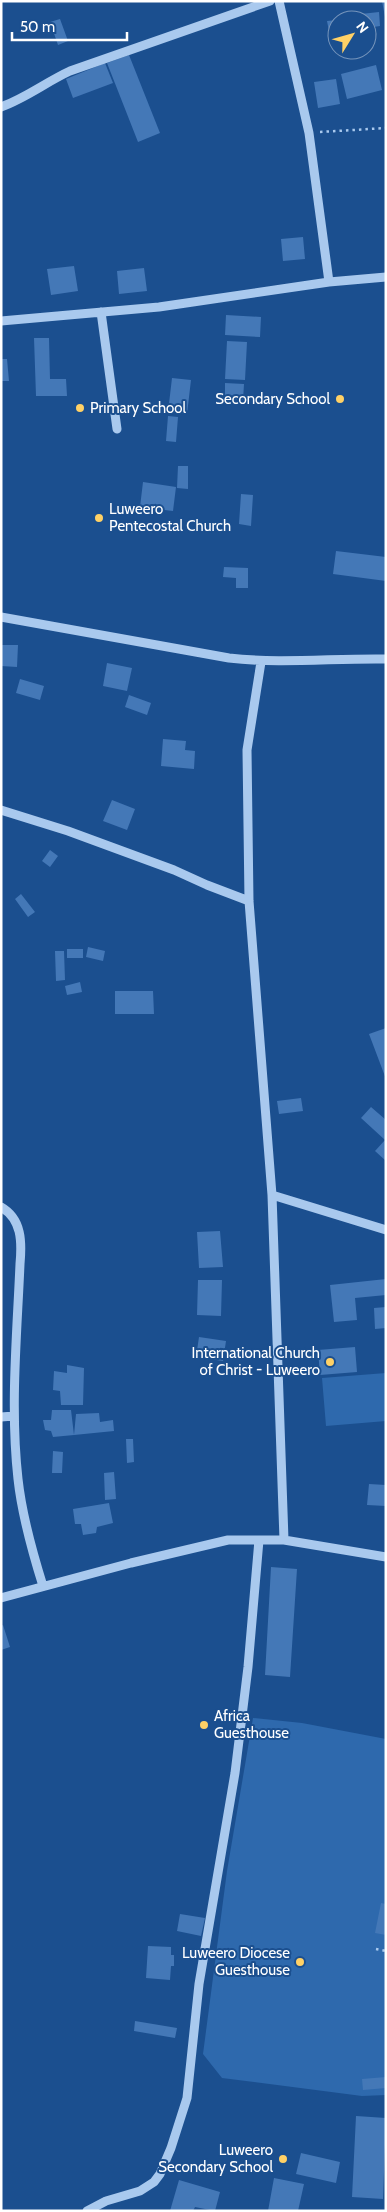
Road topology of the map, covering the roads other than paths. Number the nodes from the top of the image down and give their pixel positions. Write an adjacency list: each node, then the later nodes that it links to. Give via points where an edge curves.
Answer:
1 (270, 1): 3 (street, via 70,71)
2 (279, 1): 5 (street, via 309,133)
3 (1, 106)
4 (386, 277): 5 (street)
5 (329, 282): 6 (street, via 159,307)
6 (102, 312): 7 (street); 8 (street)
7 (1, 320)
8 (117, 428)
9 (1, 617): 11 (street)
10 (386, 659): 11 (street)
11 (261, 662): 13 (street, via 247,750)
12 (1, 810): 13 (street, via 68,831)
13 (249, 901): 14 (street)
14 (272, 1195): 16 (street); 20 (street)
15 (1, 1207): 17 (street, via 15,1218 21,1247)
16 (386, 1230)
17 (14, 1416): 18 (street); 22 (street, via 18,1480 27,1532)
18 (1, 1417)
19 (259, 1540): 20 (street); 22 (street, via 228,1540); 24 (street, via 240,1734 199,1984 187,2098 164,2166 154,2182 140,2191 106,2201)
20 (284, 1540): 21 (street)
21 (386, 1557)
22 (42, 1586): 23 (street)
23 (1, 1598)
24 (87, 2211)

